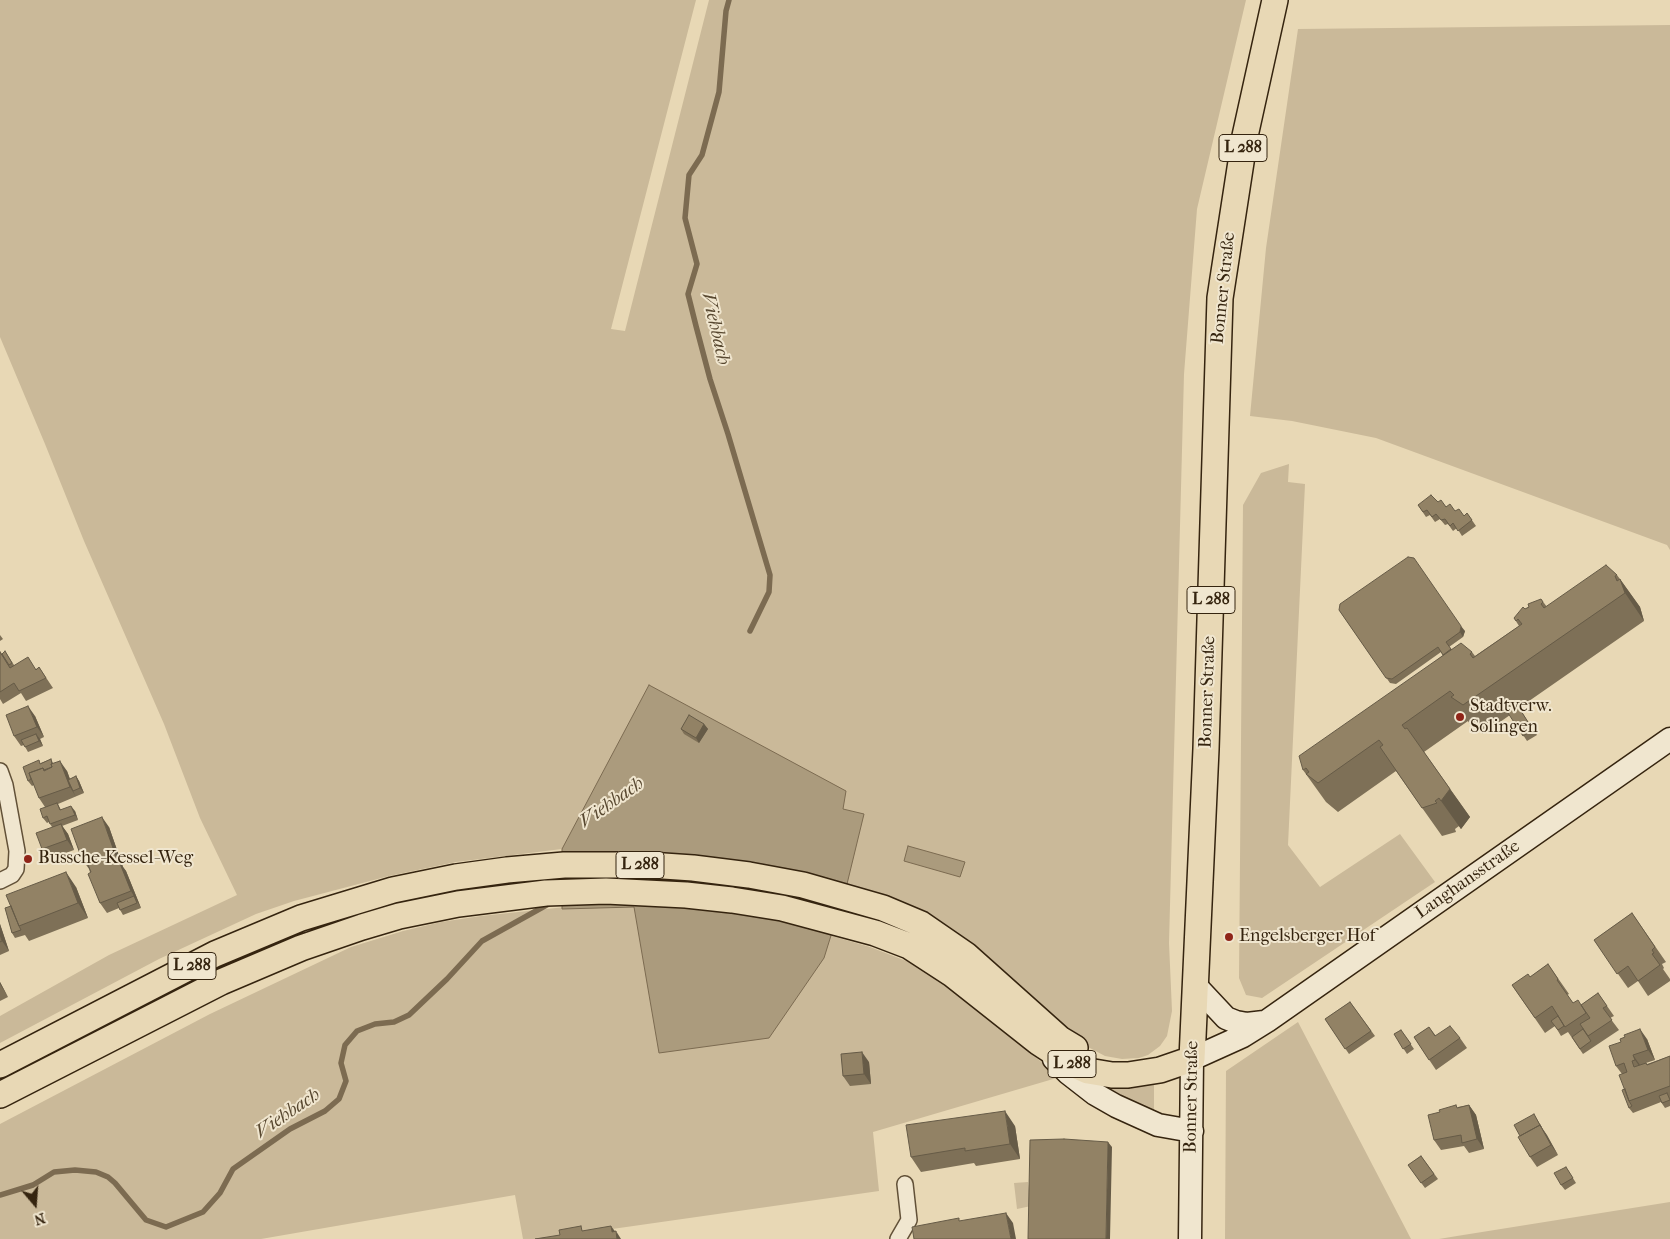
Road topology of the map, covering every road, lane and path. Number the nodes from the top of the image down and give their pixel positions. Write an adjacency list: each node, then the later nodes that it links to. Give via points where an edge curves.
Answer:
1 (1275, 0): 5 (main road, Bonner Straße / L 288, via 1245,136 1220,298)
2 (1670, 739): 6 (street, Langhansstraße)
3 (0, 771): 4 (street, via 17,851 16,869 12,875)
4 (0, 880)
5 (1196, 986): 6 (street, via 1226,1018 1247,1024); 8 (main road, Bonner Straße / L 288)
6 (1267, 1022): 8 (street, Langhansstraße)
7 (1038, 1042): 10 (main road, L 288, via 1070,1063 1088,1071); 11 (main road, L 288, via 952,974 909,946 875,933 782,908 723,899 650,892 546,893 458,904 399,916 301,948 221,982); 12 (street, L 288, via 1068,1073 1095,1094 1158,1125)
8 (1192, 1059): 10 (main road, L 288, via 1147,1073); 12 (street, Bonner Straße / L 288)
9 (0, 1065): 10 (main road, L 288, via 214,954 340,905 393,890 507,870 564,865 649,865 693,868 802,885 883,908 921,924 966,955 1060,1039)
10 (1112, 1075)
11 (0, 1095)
12 (1192, 1131): 15 (street, Bonner Straße / L 288)
13 (905, 1184): 14 (street, via 909,1220)
14 (898, 1239)
15 (1190, 1239)

